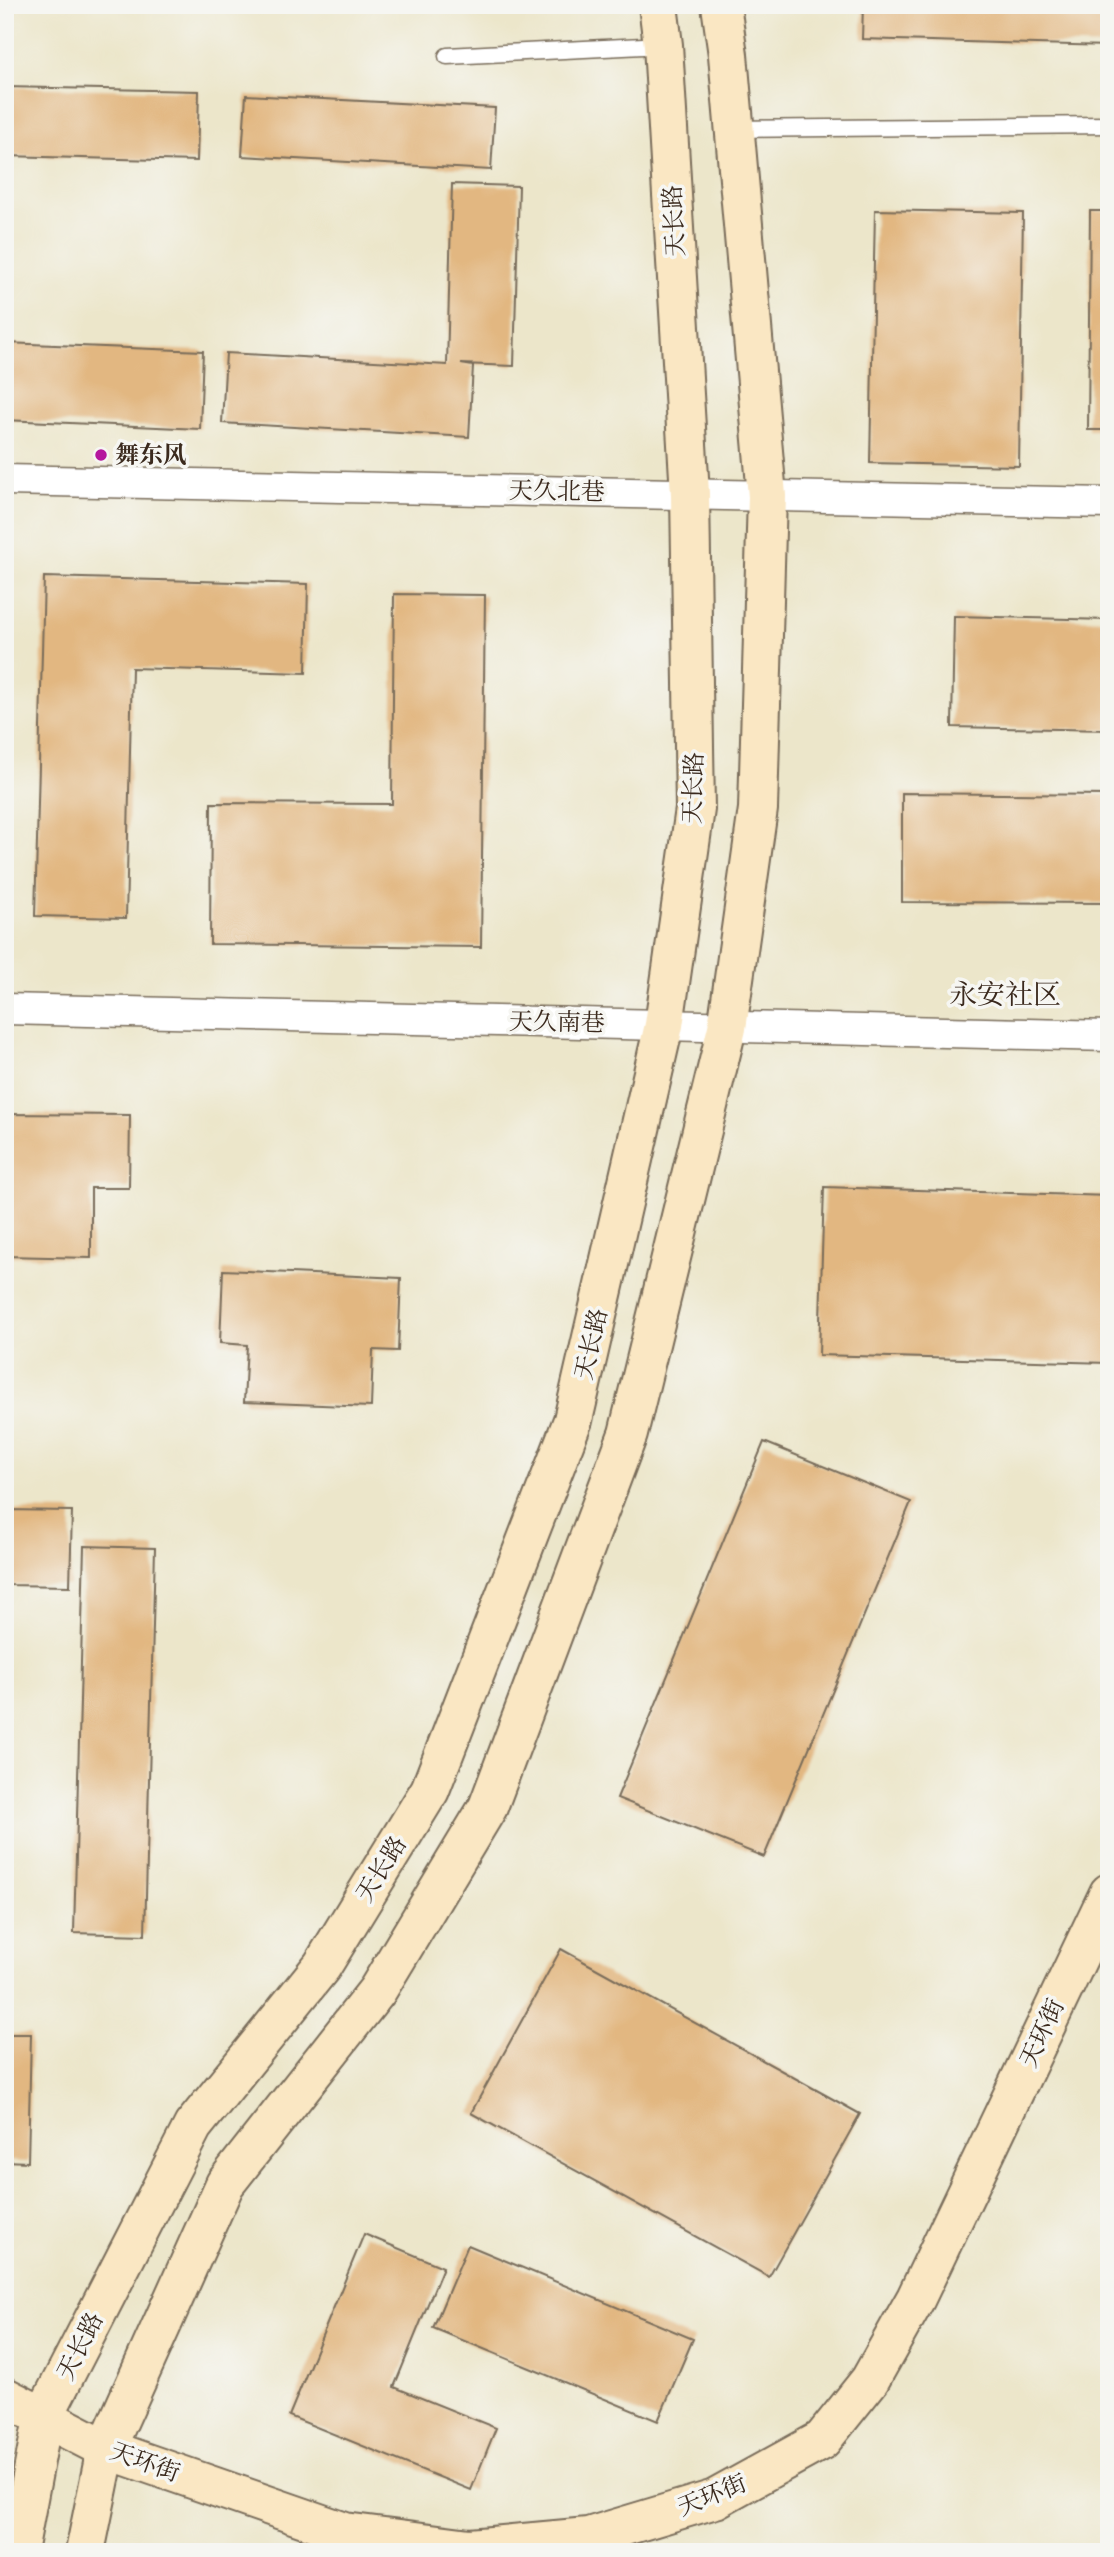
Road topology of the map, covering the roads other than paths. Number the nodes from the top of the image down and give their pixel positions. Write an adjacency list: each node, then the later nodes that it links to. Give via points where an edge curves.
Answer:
1 (658, 5): 3 (street, 天长路)
2 (721, 5): 6 (street)
3 (663, 45): 4 (lane); 8 (street, 天长路)
4 (447, 56)
5 (1109, 125): 6 (lane)
6 (734, 129): 9 (street)
7 (5, 480): 8 (street, 天久北巷)
8 (690, 494): 9 (street, 天久北巷); 12 (street, 天长路, via 695,809)
9 (766, 496): 10 (street, 天久北巷); 13 (street, via 758,809)
10 (1109, 503)
11 (5, 1009): 12 (street, 天久南巷)
12 (664, 1025): 13 (street, 天久南巷); 17 (street, 天长路, via 573,1420 430,1790 322,1966 193,2126)
13 (727, 1028): 14 (street, 天久南巷); 18 (street, via 628,1434 488,1807 377,1992 225,2184)
14 (1109, 1036)
15 (1109, 1893): 18 (street, 天环街, via 916,2298 870,2380 822,2440 715,2499 588,2537 470,2548 345,2532)
16 (5, 2397): 17 (street, 天环街)
17 (43, 2418): 18 (street, 天环街); 19 (street, 天长路)
18 (106, 2449): 20 (street)
19 (18, 2552)
20 (85, 2552)

